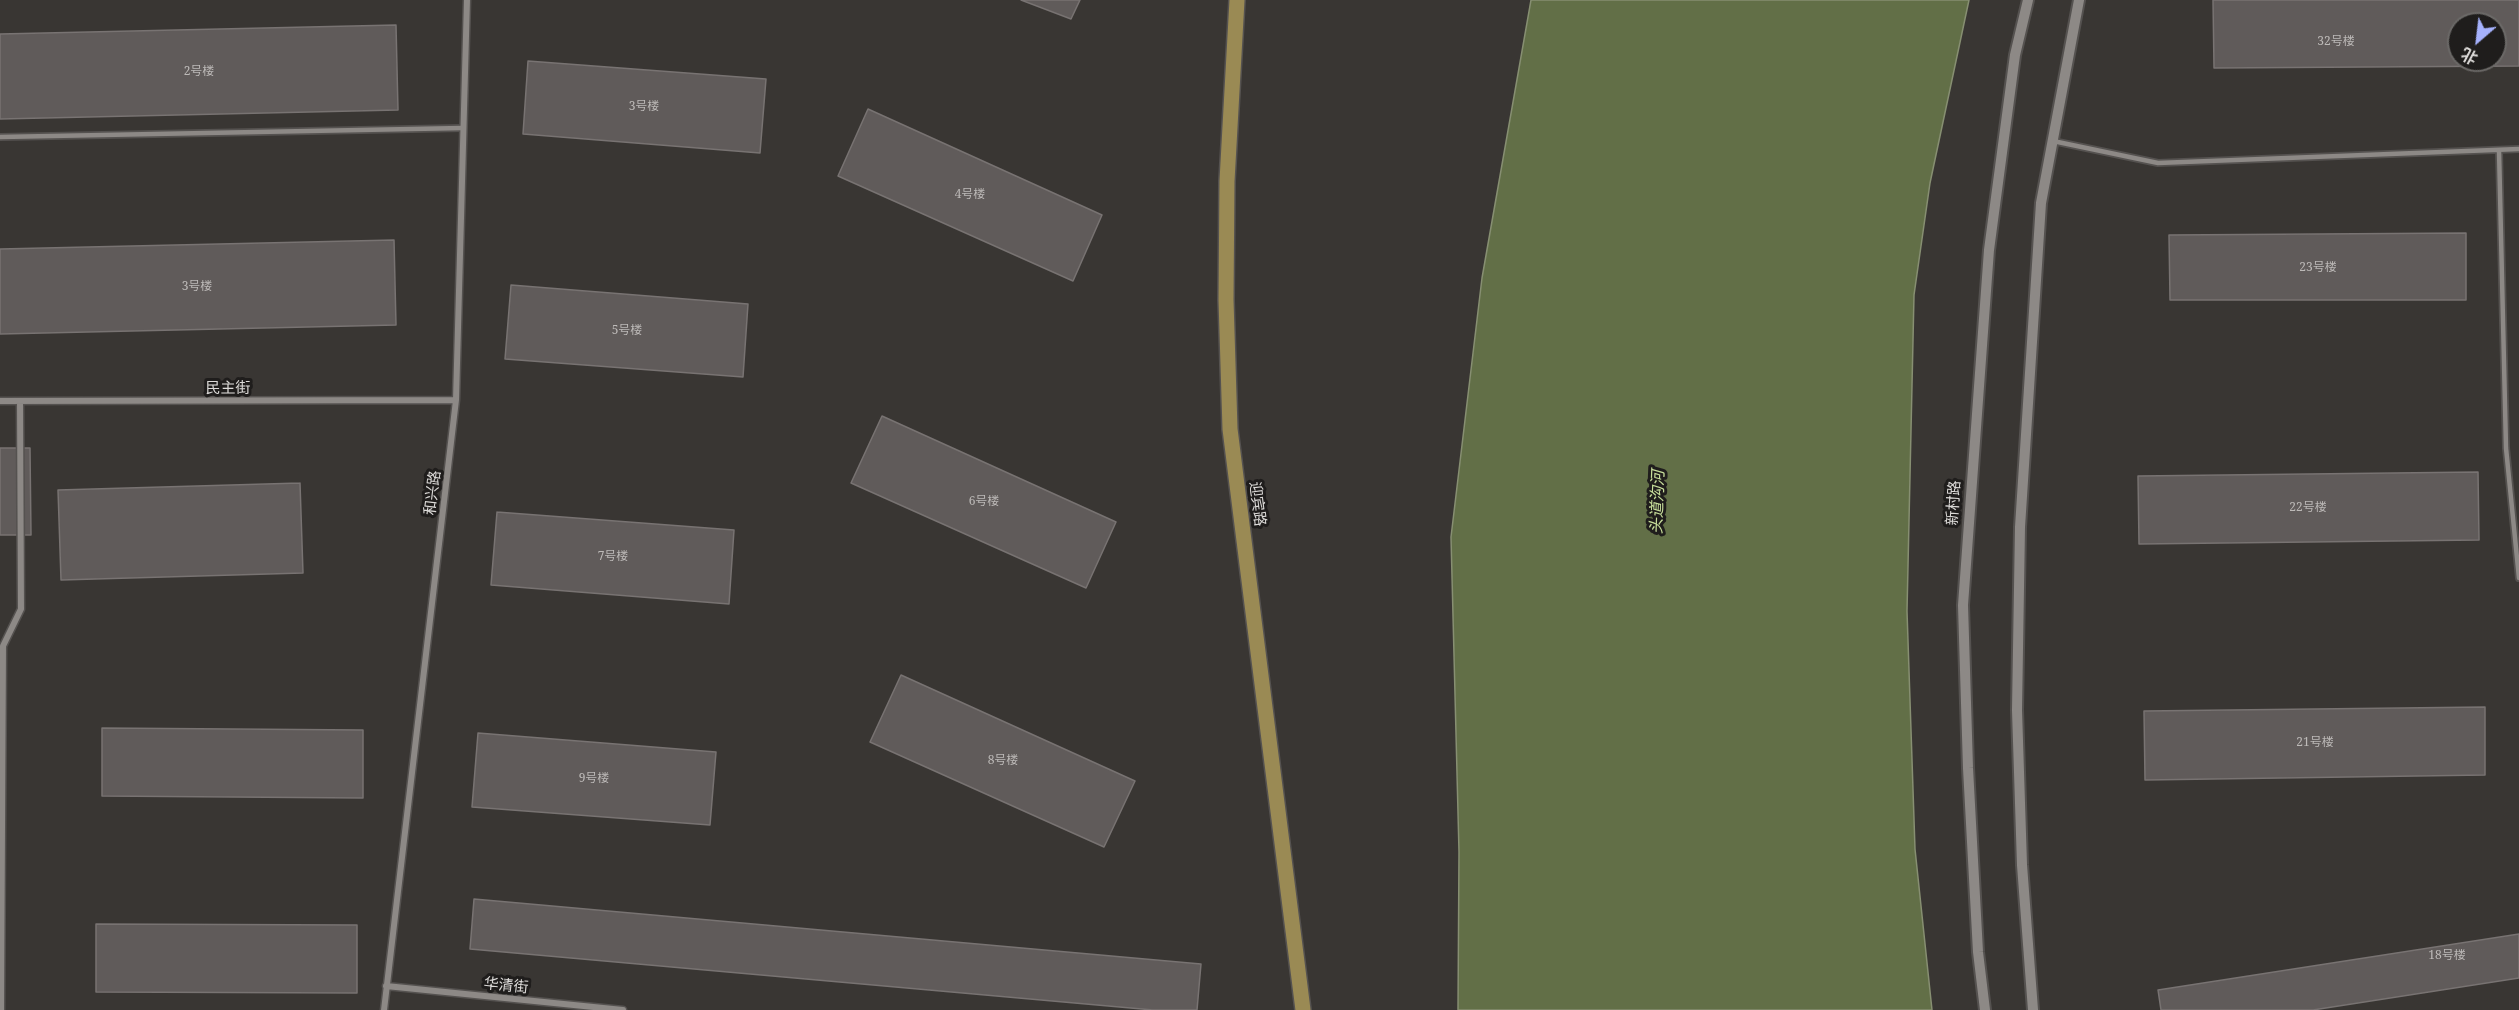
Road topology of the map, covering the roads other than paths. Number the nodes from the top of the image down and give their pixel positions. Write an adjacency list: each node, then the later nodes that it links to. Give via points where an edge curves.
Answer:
1 (467, 0): 5 (street, 和兴路)
2 (1237, 0): 18 (main road, 迎宾路, via 1227,181 1230,429)
3 (2028, 0): 19 (street, 新村路, via 2015,54 1989,250 1963,605 1971,826)
4 (2079, 0): 7 (street)
5 (464, 128): 6 (lane); 10 (street, 和兴路)
6 (0, 137)
7 (2052, 141): 9 (lane, via 2158,163); 20 (street, via 2041,203 2020,527 2017,710 2022,865)
8 (2519, 149): 9 (lane)
9 (2499, 150): 13 (lane, via 2505,448)
10 (456, 400): 12 (street, 民主街); 14 (street, 和兴路)
11 (0, 401): 12 (street, 民主街)
12 (20, 401): 15 (street, via 21,609 3,646)
13 (2519, 577)
14 (386, 986): 16 (street, 和兴路); 17 (street, 华清街)
15 (1, 1010)
16 (384, 1010)
17 (623, 1010)
18 (1303, 1010)
19 (1984, 1010)
20 (2033, 1010)

